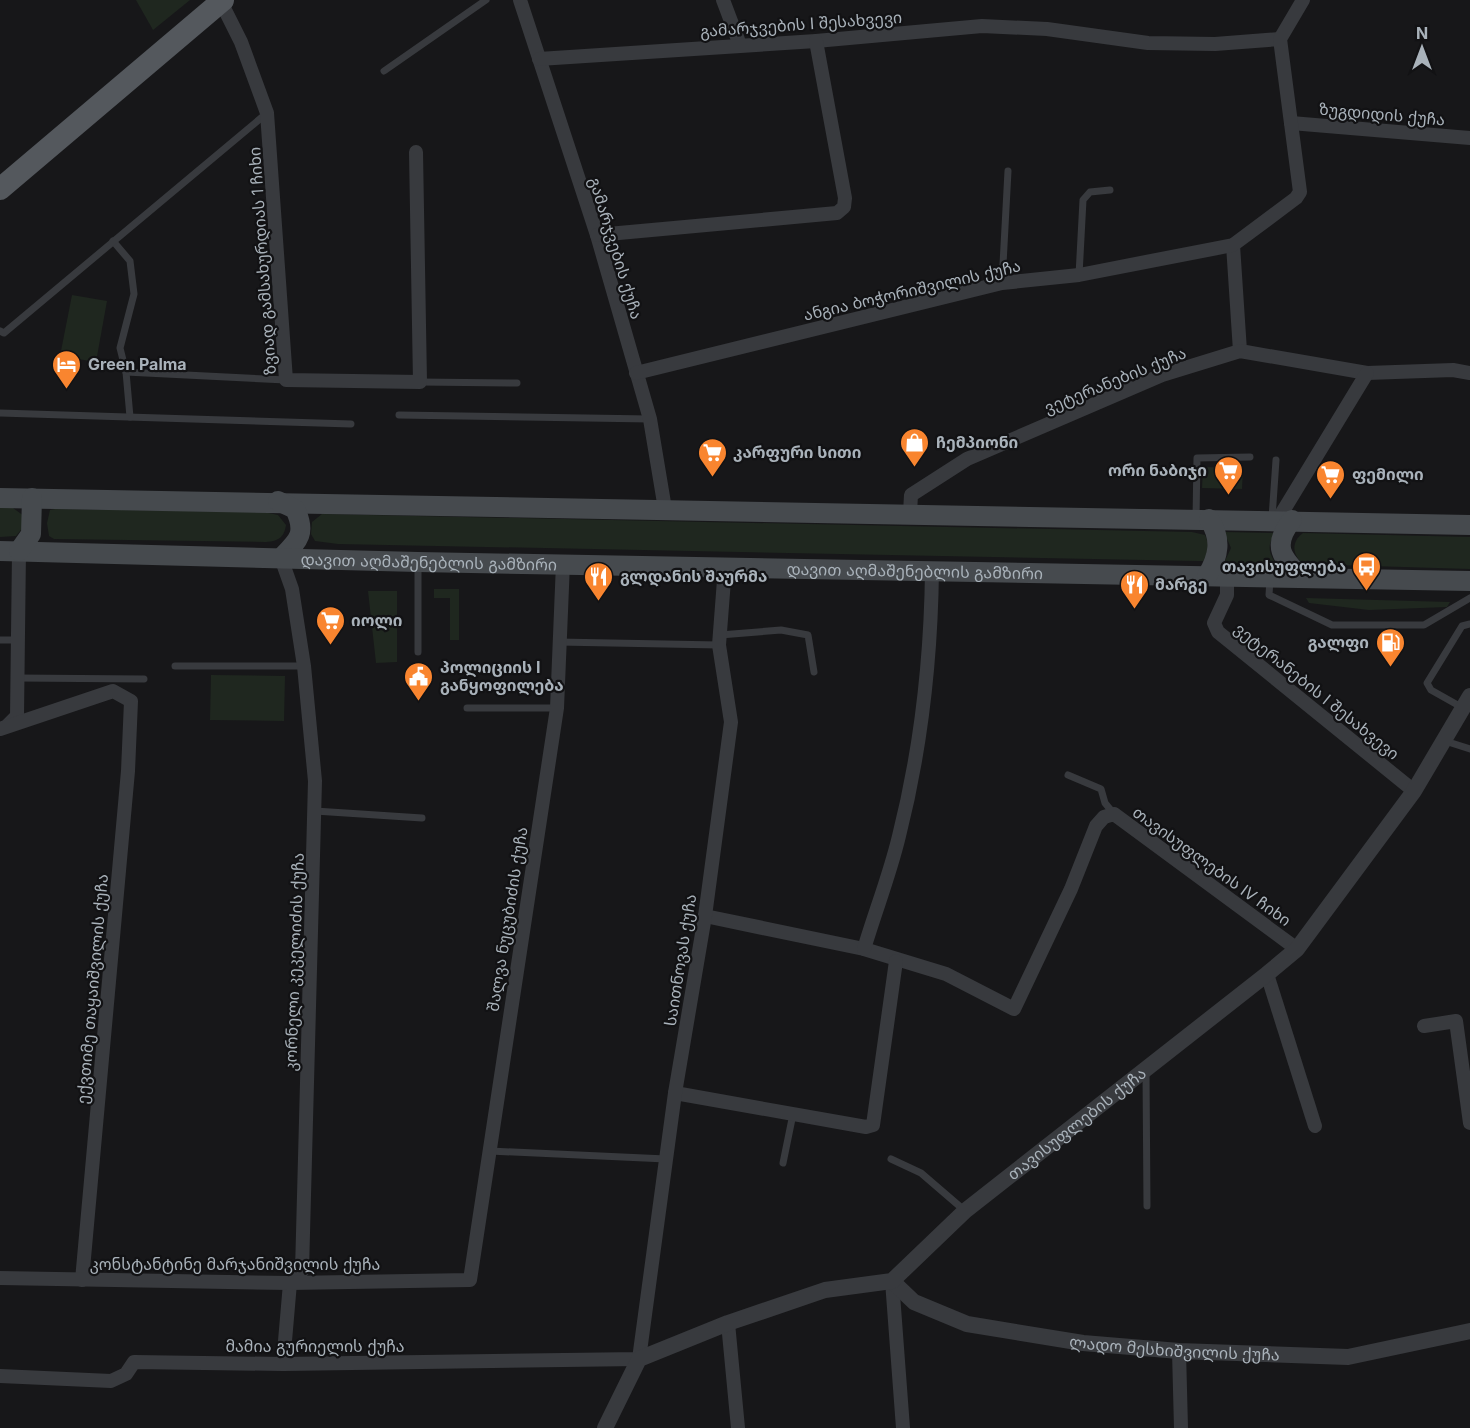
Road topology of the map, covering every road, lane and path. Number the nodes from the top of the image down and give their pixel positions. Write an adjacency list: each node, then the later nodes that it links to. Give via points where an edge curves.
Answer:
1 (486, 0): 10 (lane)
2 (520, 0): 9 (street, გამარჯვების ქუჩა)
3 (723, 0): 8 (street)
4 (1303, 0): 6 (street)
5 (222, 1): 11 (street, ზვიად გამსახურდიას 1 ჩიხი); 16 (main road)
6 (1280, 39): 7 (street, გამარჯვების I შესახვევი, via 1148,44 1047,29 982,26); 12 (street)
7 (816, 41): 8 (street, გამარჯვების I შესახვევი); 18 (street, via 844,207 837,213)
8 (740, 45): 9 (street, გამარჯვების I შესახვევი)
9 (539, 59): 18 (street, გამარჯვების ქუჩა)
10 (384, 71)
11 (267, 113): 19 (lane); 29 (street, ზვიად გამსახურდიას 1 ჩიხი)
12 (1291, 123): 13 (street, ზუგდიდის ქუჩა); 20 (street, via 1300,192)
13 (1470, 138)
14 (416, 152): 30 (street)
15 (1008, 171): 22 (lane)
16 (0, 189)
17 (1110, 190): 21 (lane, via 1090,192 1083,200)
18 (597, 235): 26 (street, გამარჯვების ქუჩა)
19 (113, 241): 23 (lane, via 4,333); 25 (lane, via 130,261 134,294 120,348)
20 (1233, 245): 21 (street, ანგია ბოჭორიშვილის ქუჩა); 24 (street)
21 (1079, 275): 22 (street, ანგია ბოჭორიშვილის ქუჩა)
22 (1002, 283): 26 (street, ანგია ბოჭორიშვილის ქუჩა)
23 (0, 332)
24 (1240, 351): 27 (street, ვეტერანების ქუჩა); 43 (street, ვეტერანების ქუჩა, via 1162,375 967,459 911,495)
25 (126, 372): 29 (lane); 34 (lane)
26 (636, 373): 35 (street, გამარჯვების ქუჩა)
27 (1367, 373): 28 (street, ვეტერანების ქუჩა, via 1453,369); 45 (street)
28 (1470, 373)
29 (286, 380): 30 (street, ზვიად გამსახურდიას 1 ჩიხი)
30 (420, 382): 31 (lane)
31 (517, 383)
32 (0, 413): 34 (lane)
33 (399, 415): 35 (lane)
34 (130, 417): 36 (lane)
35 (650, 419): 42 (street, გამარჯვების ქუჩა)
36 (351, 424)
37 (1250, 457): 44 (lane, via 1197,458)
38 (1276, 460): 45 (lane)
39 (0, 498): 40 (main road)
40 (32, 498): 41 (main road); 47 (main road, via 31,534)
41 (278, 501): 42 (main road); 48 (main road, via 295,509 301,528 299,540)
42 (665, 508): 43 (main road)
43 (910, 513): 44 (main road)
44 (1203, 519): 45 (main road); 53 (main road, via 1217,533 1219,546 1216,562)
45 (1280, 521): 46 (main road); 56 (main road, via 1284,529 1280,548 1286,562)
46 (1470, 525)
47 (9, 551): 48 (main road, დავით აღმაშენებლის გამზირი); 61 (street)
48 (281, 558): 49 (main road, დავით აღმაშენებლის გამზირი); 66 (street, კორნელი კეკელიძის ქუჩა, via 292,589)
49 (418, 562): 50 (main road, დავით აღმაშენებლის გამზირი); 64 (lane)
50 (563, 563): 51 (main road, დავით აღმაშენებლის გამზირი); 63 (street, შალვა ნუცუბიძის ქუჩა)
51 (725, 567): 52 (main road, დავით აღმაშენებლის გამზირი); 62 (street, საითნოვას ქუჩა)
52 (932, 570): 53 (main road, დავით აღმაშენებლის გამზირი); 83 (street, via 930,647 915,760 899,837)
53 (1207, 576): 54 (main road, დავით აღმაშენებლის გამზირი)
54 (1227, 576): 55 (main road, დავით აღმაშენებლის გამზირი); 78 (street, ვეტერანების I შესახვევი, via 1227,595 1214,622 1218,632)
55 (1270, 577): 56 (main road, დავით აღმაშენებლის გამზირი); 58 (lane, via 1269,595 1332,625 1424,625)
56 (1302, 578): 57 (main road, დავით აღმაშენებლის გამზირი)
57 (1470, 581)
58 (1470, 598)
59 (1470, 624): 71 (lane, via 1462,626 1427,682 1431,690)
60 (0, 640): 61 (lane)
61 (17, 640): 68 (street)
62 (719, 640): 63 (lane); 67 (lane, via 781,630 808,635); 82 (street, საითნოვას ქუჩა, via 731,722)
63 (558, 642): 73 (street, შალვა ნუცუბიძის ქუჩა)
64 (418, 652)
65 (175, 666): 66 (lane)
66 (304, 666): 79 (street, კორნელი კეკელიძის ქუჩა)
67 (814, 672)
68 (17, 678): 70 (lane); 74 (street, via 17,716)
69 (144, 679): 70 (lane)
70 (113, 685): 74 (street); 100 (street, ექვთიმე თაყაიშვილის ქუჩა, via 131,701 128,771)
71 (1466, 702): 75 (street, თავისუფლების ქუჩა)
72 (467, 708): 73 (lane)
73 (557, 708): 93 (street, შალვა ნუცუბიძის ქუჩა)
74 (4, 727)
75 (1445, 741): 76 (lane); 78 (street, თავისუფლების ქუჩა)
76 (1470, 749)
77 (1068, 775): 80 (lane, via 1101,789)
78 (1414, 791): 84 (street, თავისუფლების ქუჩა)
79 (315, 811): 81 (lane); 103 (street, კორნელი კეკელიძის ქუჩა, via 302,1271)
80 (1114, 814): 84 (street, თავისუფლების IV ჩიხი); 85 (street, თავისუფლების IV ჩიხი, via 1104,817 1096,826 1014,1009 946,974)
81 (422, 818)
82 (705, 916): 83 (street, თავისუფლების IV ჩიხი); 89 (street, საითნოვას ქუჩა)
83 (864, 949): 85 (street, თავისუფლების IV ჩიხი)
84 (1297, 949): 86 (street, თავისუფლების ქუჩა)
85 (896, 961): 90 (street, via 873,1125)
86 (1267, 974): 88 (street, თავისუფლების ქუჩა); 92 (street)
87 (1424, 1026): 91 (street, via 1456,1021)
88 (1146, 1070): 97 (lane); 98 (street, თავისუფლების ქუჩა)
89 (675, 1093): 90 (street); 94 (street, საითნოვას ქუჩა)
90 (793, 1114): 96 (lane)
91 (1470, 1123)
92 (1315, 1126)
93 (490, 1151): 94 (lane); 101 (street, შალვა ნუცუბიძის ქუჩა)
94 (666, 1159): 107 (street, საითნოვას ქუჩა)
95 (891, 1159): 98 (lane, via 921,1173)
96 (783, 1163)
97 (1147, 1206)
98 (965, 1210): 102 (street, თავისუფლების ქუჩა)
99 (0, 1278): 100 (street, კონსტანტინე მარჯანიშვილის ქუჩა)
100 (82, 1280): 103 (street, კონსტანტინე მარჯანიშვილის ქუჩა)
101 (470, 1280): 103 (street, კონსტანტინე მარჯანიშვილის ქუჩა)
102 (892, 1281): 104 (street, via 825,1290); 106 (street, ლადო მესხიშვილის ქუჩა, via 914,1302 967,1324 1083,1343); 112 (street)
103 (290, 1283): 108 (street, კორნელი კეკელიძის ქუჩა)
104 (728, 1323): 107 (street); 111 (street)
105 (1470, 1331): 106 (street, ლადო მესხიშვილის ქუჩა, via 1348,1357)
106 (1179, 1351): 113 (street)
107 (639, 1359): 108 (street, მამია გურიელის ქუჩა); 110 (street)
108 (283, 1364): 109 (street, მამია გურიელის ქუჩა, via 134,1362 126,1374 111,1381)
109 (0, 1376)
110 (605, 1428)
111 (738, 1428)
112 (903, 1428)
113 (1181, 1428)

